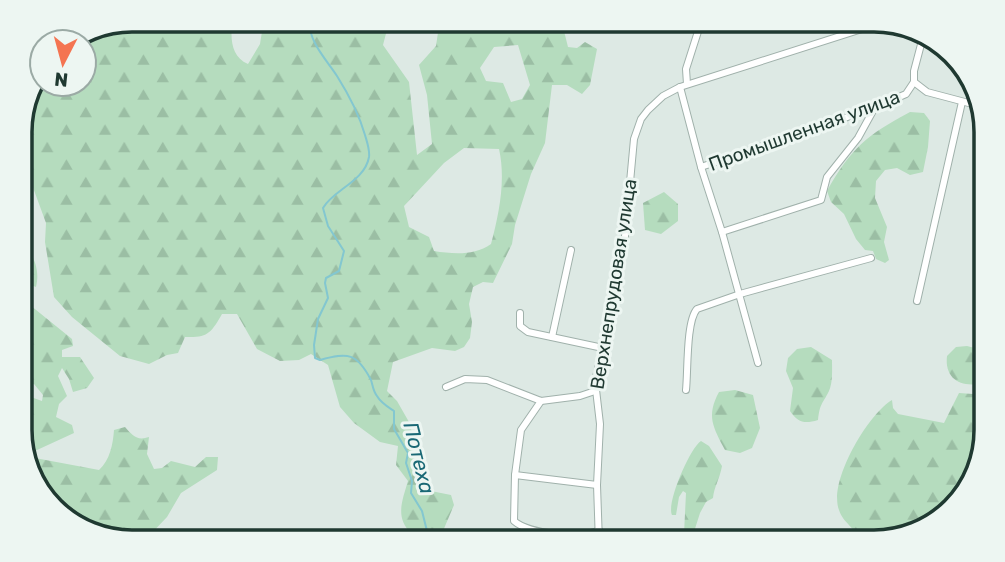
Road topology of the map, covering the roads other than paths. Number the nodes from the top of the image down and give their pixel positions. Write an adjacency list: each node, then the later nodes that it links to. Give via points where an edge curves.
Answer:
1 (698, 32): 5 (street)
2 (853, 32): 5 (street, Верхнепрудовая улица)
3 (922, 44): 4 (street)
4 (914, 82): 6 (street, Промышленная улица, via 927,92); 8 (street, Промышленная улица, via 906,94)
5 (683, 86): 9 (street, Промышленная улица, via 681,99); 17 (street, Верхнепрудовая улица, via 656,102 637,128 625,236)
6 (962, 102): 7 (street, Промышленная улица); 14 (street)
7 (970, 104)
8 (874, 108): 9 (street, Промышленная улица); 10 (street, via 858,138 827,177 821,200)
9 (701, 167): 10 (street)
10 (722, 232): 13 (street)
11 (571, 250): 16 (street)
12 (872, 258): 13 (street)
13 (740, 294): 18 (street); 20 (street, via 694,311)
14 (917, 300)
15 (520, 313): 16 (street, via 523,330)
16 (552, 337): 17 (street)
17 (603, 348): 21 (street, Верхнепрудовая улица)
18 (758, 363)
19 (446, 387): 22 (street, via 465,379 486,380)
20 (686, 390)
21 (595, 391): 22 (street); 24 (street, Верхнепрудовая улица, via 600,436)
22 (541, 401): 23 (street, via 521,430)
23 (515, 475): 24 (street); 25 (street, via 516,524)
24 (597, 485): 26 (street, Верхнепрудовая улица)
25 (546, 530)
26 (599, 530)

